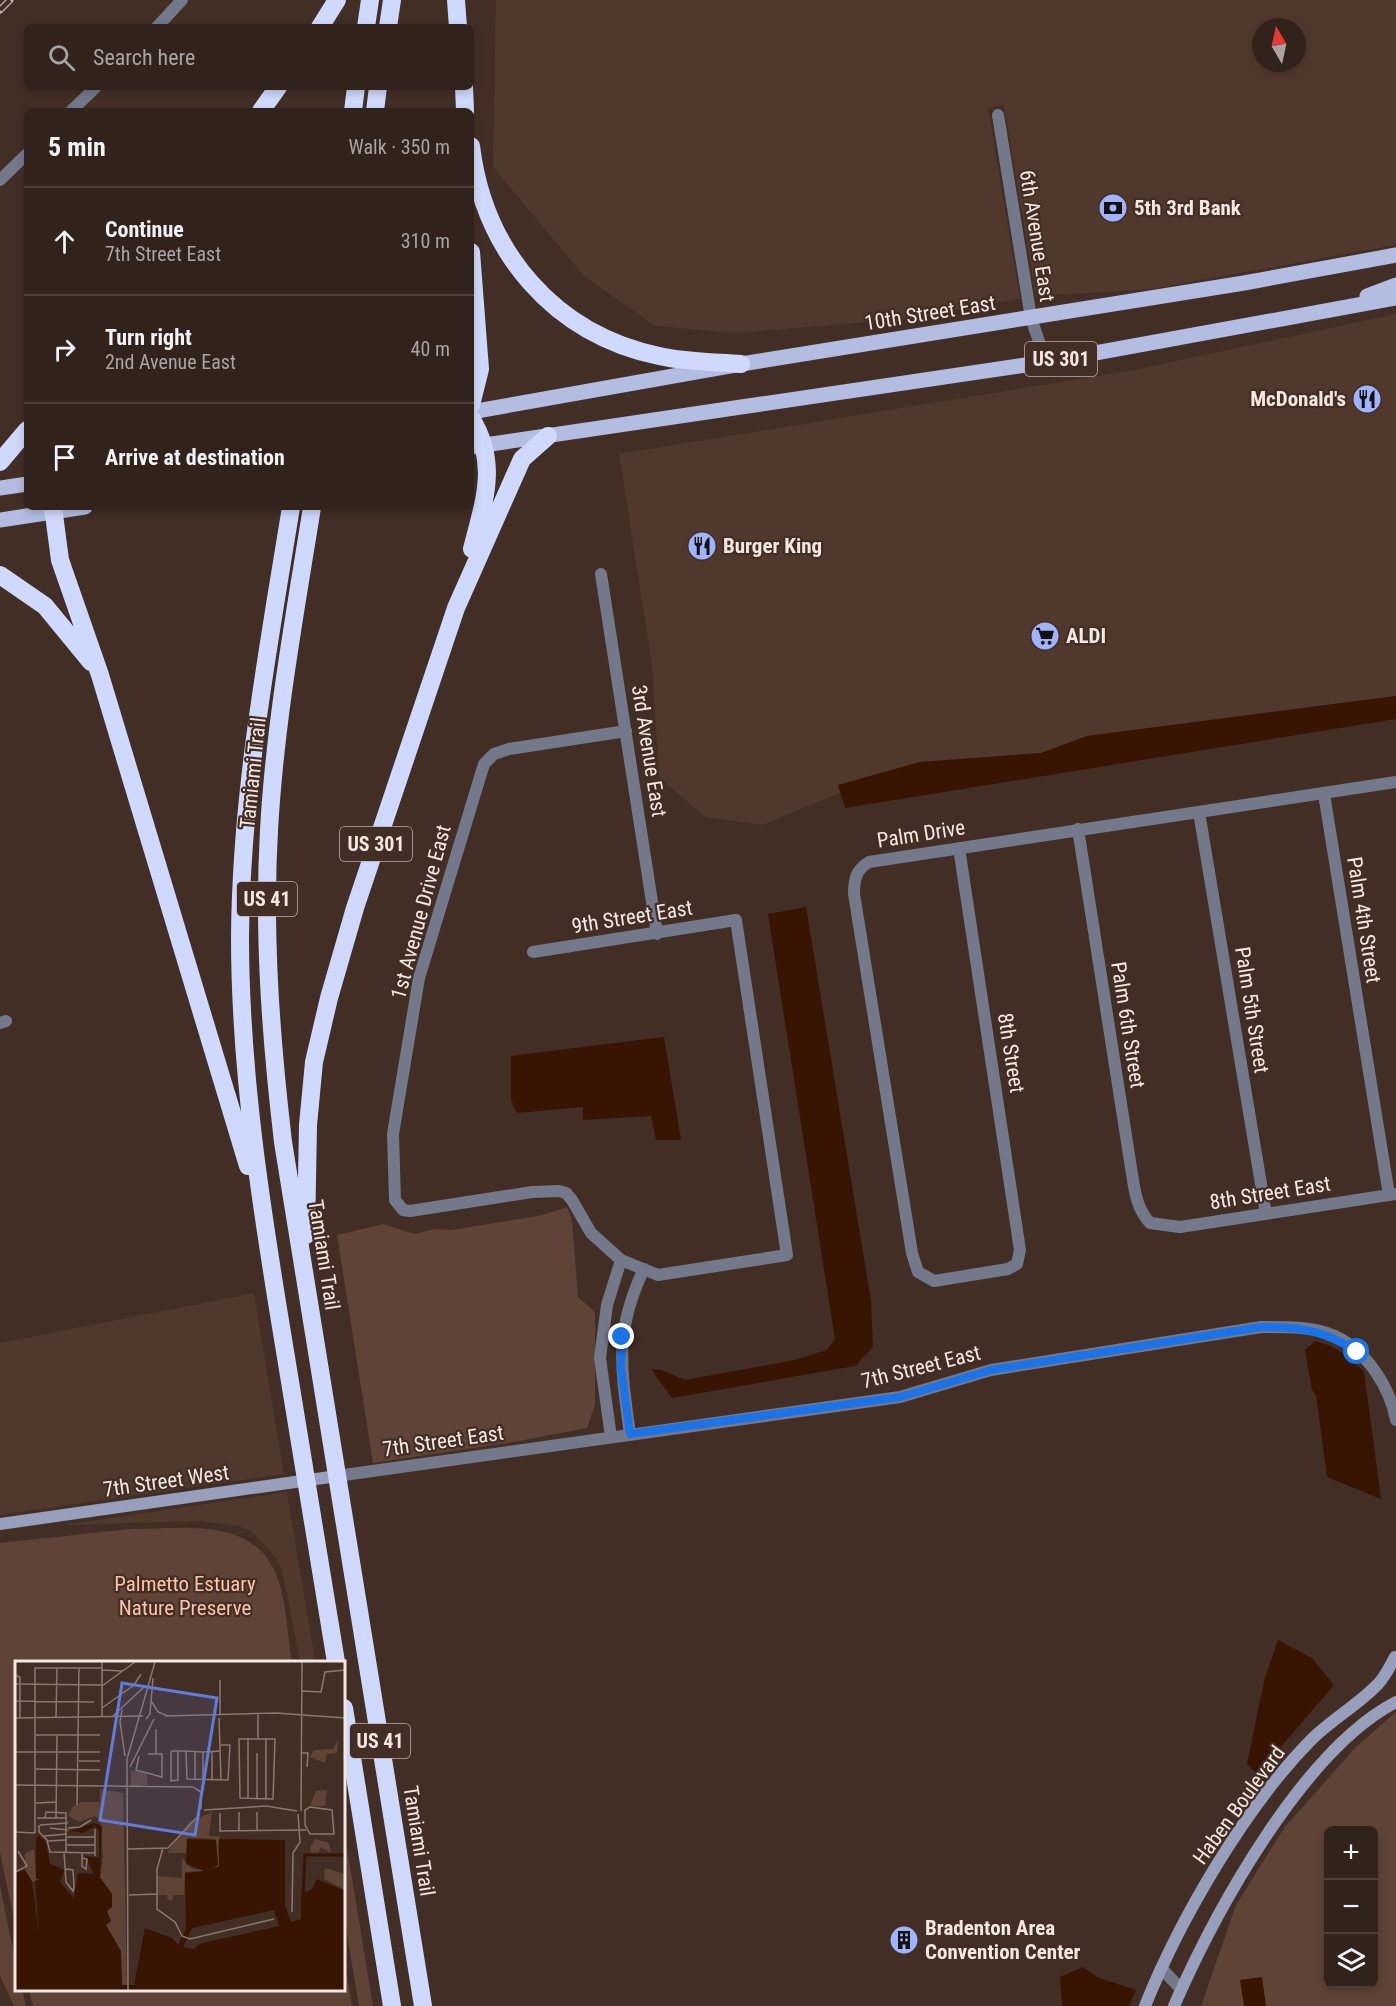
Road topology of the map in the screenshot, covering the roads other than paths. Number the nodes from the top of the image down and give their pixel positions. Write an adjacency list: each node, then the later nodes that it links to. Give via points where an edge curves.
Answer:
1 (182, 0): 6 (street)
2 (337, 0): 7 (highway)
3 (370, 0): 8 (highway)
4 (392, 0): 9 (highway)
5 (456, 0): 10 (highway)
6 (160, 24)
7 (322, 24)
8 (366, 24)
9 (388, 24)
10 (458, 24)
11 (93, 90): 15 (street)
12 (276, 90): 16 (highway)
13 (356, 90): 17 (highway)
14 (378, 90): 18 (highway)
15 (74, 108)
16 (263, 108)
17 (352, 108)
18 (375, 108)
19 (998, 115): 28 (street, 6th Avenue East)
20 (24, 157): 22 (street)
21 (474, 157): 30 (highway, via 498,236 524,275 550,304 579,325 621,345 660,356)
22 (0, 180)
23 (1396, 255): 28 (main road, 10th Street East / US 301)
24 (1396, 285): 27 (main road)
25 (474, 291): 31 (highway, via 480,369)
26 (1396, 298): 27 (main road, US 301)
27 (1325, 312): 29 (main road, US 301)
28 (1031, 318): 29 (street, 6th Avenue East); 30 (main road, 10th Street East / US 301)
29 (1046, 362): 35 (main road, US 301)
30 (741, 364): 32 (main road, 10th Street East / US 301)
31 (474, 393)
32 (474, 411)
33 (474, 423): 36 (highway, via 479,431)
34 (24, 434): 37 (highway)
35 (548, 436): 36 (main road); 47 (highway, US 301, via 522,459)
36 (477, 446): 47 (highway, via 489,478)
37 (0, 462)
38 (24, 484): 39 (main road)
39 (0, 488)
40 (49, 510): 44 (main road)
41 (54, 510): 48 (highway, via 60,560)
42 (312, 512): 64 (highway, Tamiami Trail / US 41, via 283,700 267,886 269,1003 276,1084)
43 (290, 514): 59 (highway, Tamiami Trail / US 41, via 251,764 242,892 245,1068)
44 (0, 520)
45 (601, 574): 49 (street, 3rd Avenue East)
46 (0, 575): 48 (highway, via 45,606)
47 (456, 608): 64 (highway, US 301, via 355,908 314,1062 308,1125)
48 (100, 675): 59 (highway)
49 (626, 731): 55 (street, 3rd Avenue East); 61 (street, 1st Avenue Drive East, via 509,748 494,754 484,764 419,978 393,1134 395,1200 404,1209 559,1191 572,1200 591,1233)
50 (1396, 782): 51 (street, Palm Drive)
51 (1324, 794): 52 (street, Palm Drive); 57 (street, Palm 4th Street)
52 (1199, 812): 53 (street, Palm Drive); 58 (street, Palm 5th Street)
53 (1078, 830): 54 (street, Palm Drive); 60 (street, Palm 6th Street, via 1138,1207)
54 (959, 848): 63 (street, Palm Drive, via 869,862 858,870 854,883); 63 (street, 8th Street, via 1020,1250 1017,1264 1008,1269 934,1281)
55 (657, 934): 56 (street, 9th Street East); 62 (street, 9th Street East, via 736,920 787,1255 658,1275)
56 (533, 952)
57 (1393, 1194): 58 (street, 8th Street East)
58 (1266, 1214): 60 (street, 8th Street East, via 1180,1227)
59 (263, 1217): 73 (highway, Tamiami Trail / US 41)
60 (1150, 1224)
61 (621, 1260): 62 (street); 65 (street)
62 (644, 1269): 66 (street)
63 (918, 1272)
64 (306, 1282): 72 (highway, Tamiami Trail / US 41)
65 (608, 1305): 66 (street); 68 (street)
66 (627, 1311): 67 (street)
67 (621, 1368): 68 (street); 70 (street)
68 (600, 1369): 71 (street)
69 (1396, 1420): 70 (street, 7th Street East, via 1380,1376 1335,1336 1295,1327 1261,1327 991,1370 900,1397)
70 (630, 1434): 71 (street, 7th Street East)
71 (611, 1437): 72 (street, 7th Street East)
72 (337, 1476): 73 (street, 7th Street West); 82 (highway, Tamiami Trail / US 41)
73 (306, 1480): 74 (street, 7th Street West); 76 (highway, Tamiami Trail / US 41)
74 (0, 1524)
75 (1396, 1657): 79 (street, Haben Boulevard, via 1379,1683 1311,1740 1273,1783 1222,1858)
76 (336, 1661)
77 (1396, 1702): 80 (street, Haben Boulevard, via 1378,1711 1340,1745 1290,1803 1234,1889)
78 (345, 1714): 81 (highway, US 41)
79 (1161, 1968): 80 (street); 83 (street, Haben Boulevard)
80 (1182, 1989): 84 (street, Haben Boulevard)
81 (392, 2006)
82 (423, 2006)
83 (1145, 2006)
84 (1174, 2006)

